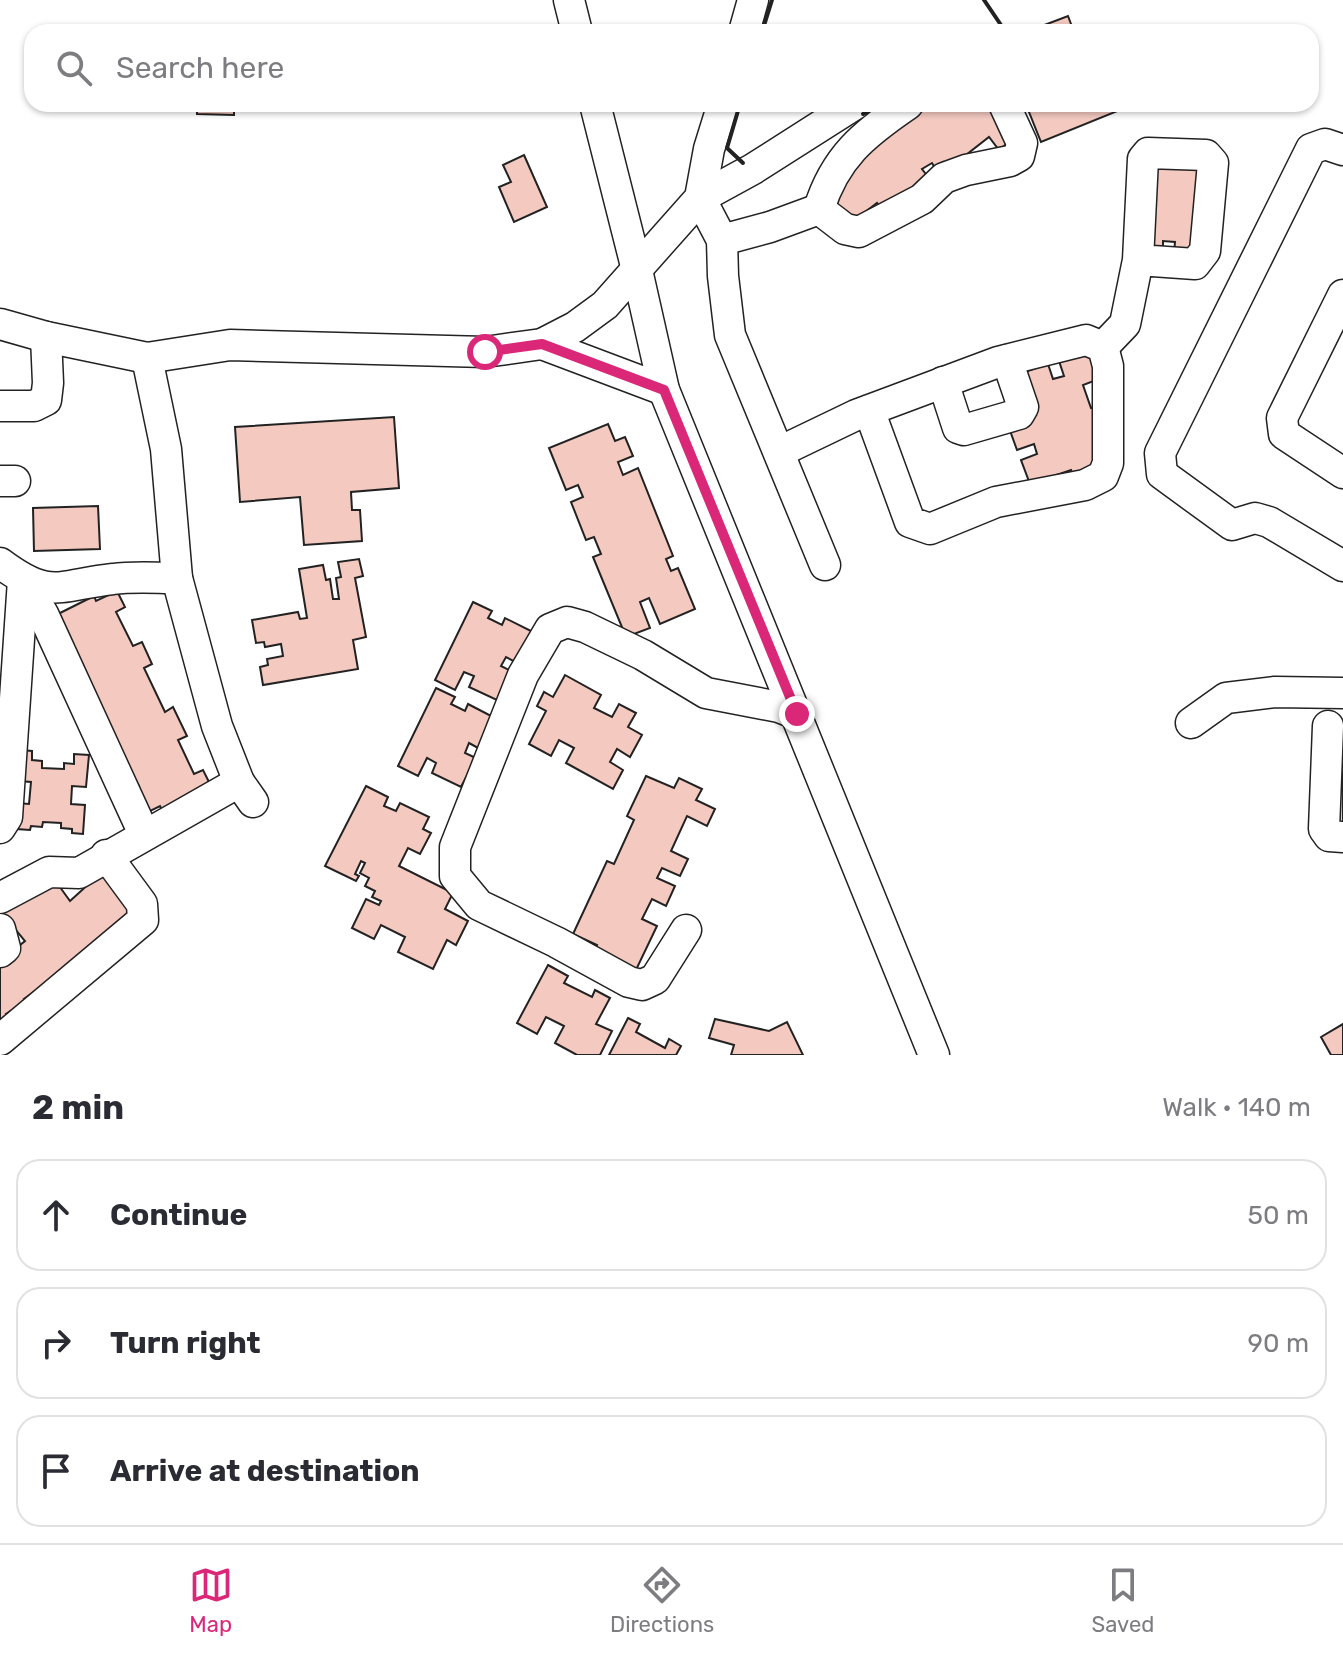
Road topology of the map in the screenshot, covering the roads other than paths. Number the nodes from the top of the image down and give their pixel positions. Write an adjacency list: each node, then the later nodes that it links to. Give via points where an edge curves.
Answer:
1 (569, 0): 3 (street)
2 (753, 0): 4 (street)
3 (575, 24)
4 (746, 24)
5 (597, 112): 15 (street)
6 (721, 112): 11 (street)
7 (842, 112): 11 (street)
8 (896, 112): 12 (street, via 847,152 827,182)
9 (1008, 112): 12 (street, via 1022,143 1019,156 1010,161 944,178 922,199 859,232 845,229)
10 (1343, 150): 30 (street, via 1325,144 1311,149 1160,453 1162,474 1232,525 1255,518 1269,522)
11 (700, 198): 13 (street); 15 (street)
12 (819, 209): 13 (street)
13 (722, 240): 27 (street, via 730,335)
14 (1138, 260): 20 (street, via 1125,324)
15 (637, 270): 19 (street, via 605,305); 24 (street)
16 (1343, 295): 28 (street, via 1282,418 1284,434)
17 (0, 324): 18 (street)
18 (46, 337): 21 (street); 25 (street, via 46,400 34,406)
19 (542, 344): 21 (street, via 485,352 230,345); 24 (street)
20 (1103, 347): 22 (street, via 1086,340); 26 (street, via 1108,366 1108,463 1103,476 1085,485 996,502 930,529 910,522)
21 (147, 358): 32 (street, via 166,449)
22 (1007, 360): 23 (street); 23 (street, via 1023,407 1019,414 958,428)
23 (943, 382): 26 (street)
24 (664, 390): 35 (street)
25 (0, 406)
26 (869, 410): 27 (street)
27 (779, 452): 29 (street)
28 (1343, 473)
29 (825, 565)
30 (1343, 566)
31 (10, 571): 32 (street, via 47,588); 33 (street); 38 (street, via 7,817); 39 (street, via 43,614)
32 (177, 578): 39 (street, via 217,726 246,792)
33 (0, 676)
34 (1343, 693): 36 (street, via 1226,698)
35 (797, 714): 44 (street, via 706,693 643,655 567,622 550,629 523,675 455,847 455,876 479,905 629,982 642,985 655,979); 47 (street)
36 (1191, 723)
37 (1328, 726): 40 (street, via 1324,829 1329,836)
38 (0, 828)
39 (144, 834): 41 (street)
40 (1343, 837)
41 (106, 855): 42 (street, via 79,873 49,872); 46 (street, via 142,904 143,920)
42 (0, 898)
43 (0, 929): 45 (street, via 5,948)
44 (686, 930)
45 (0, 952)
46 (0, 1040)
47 (934, 1055)

